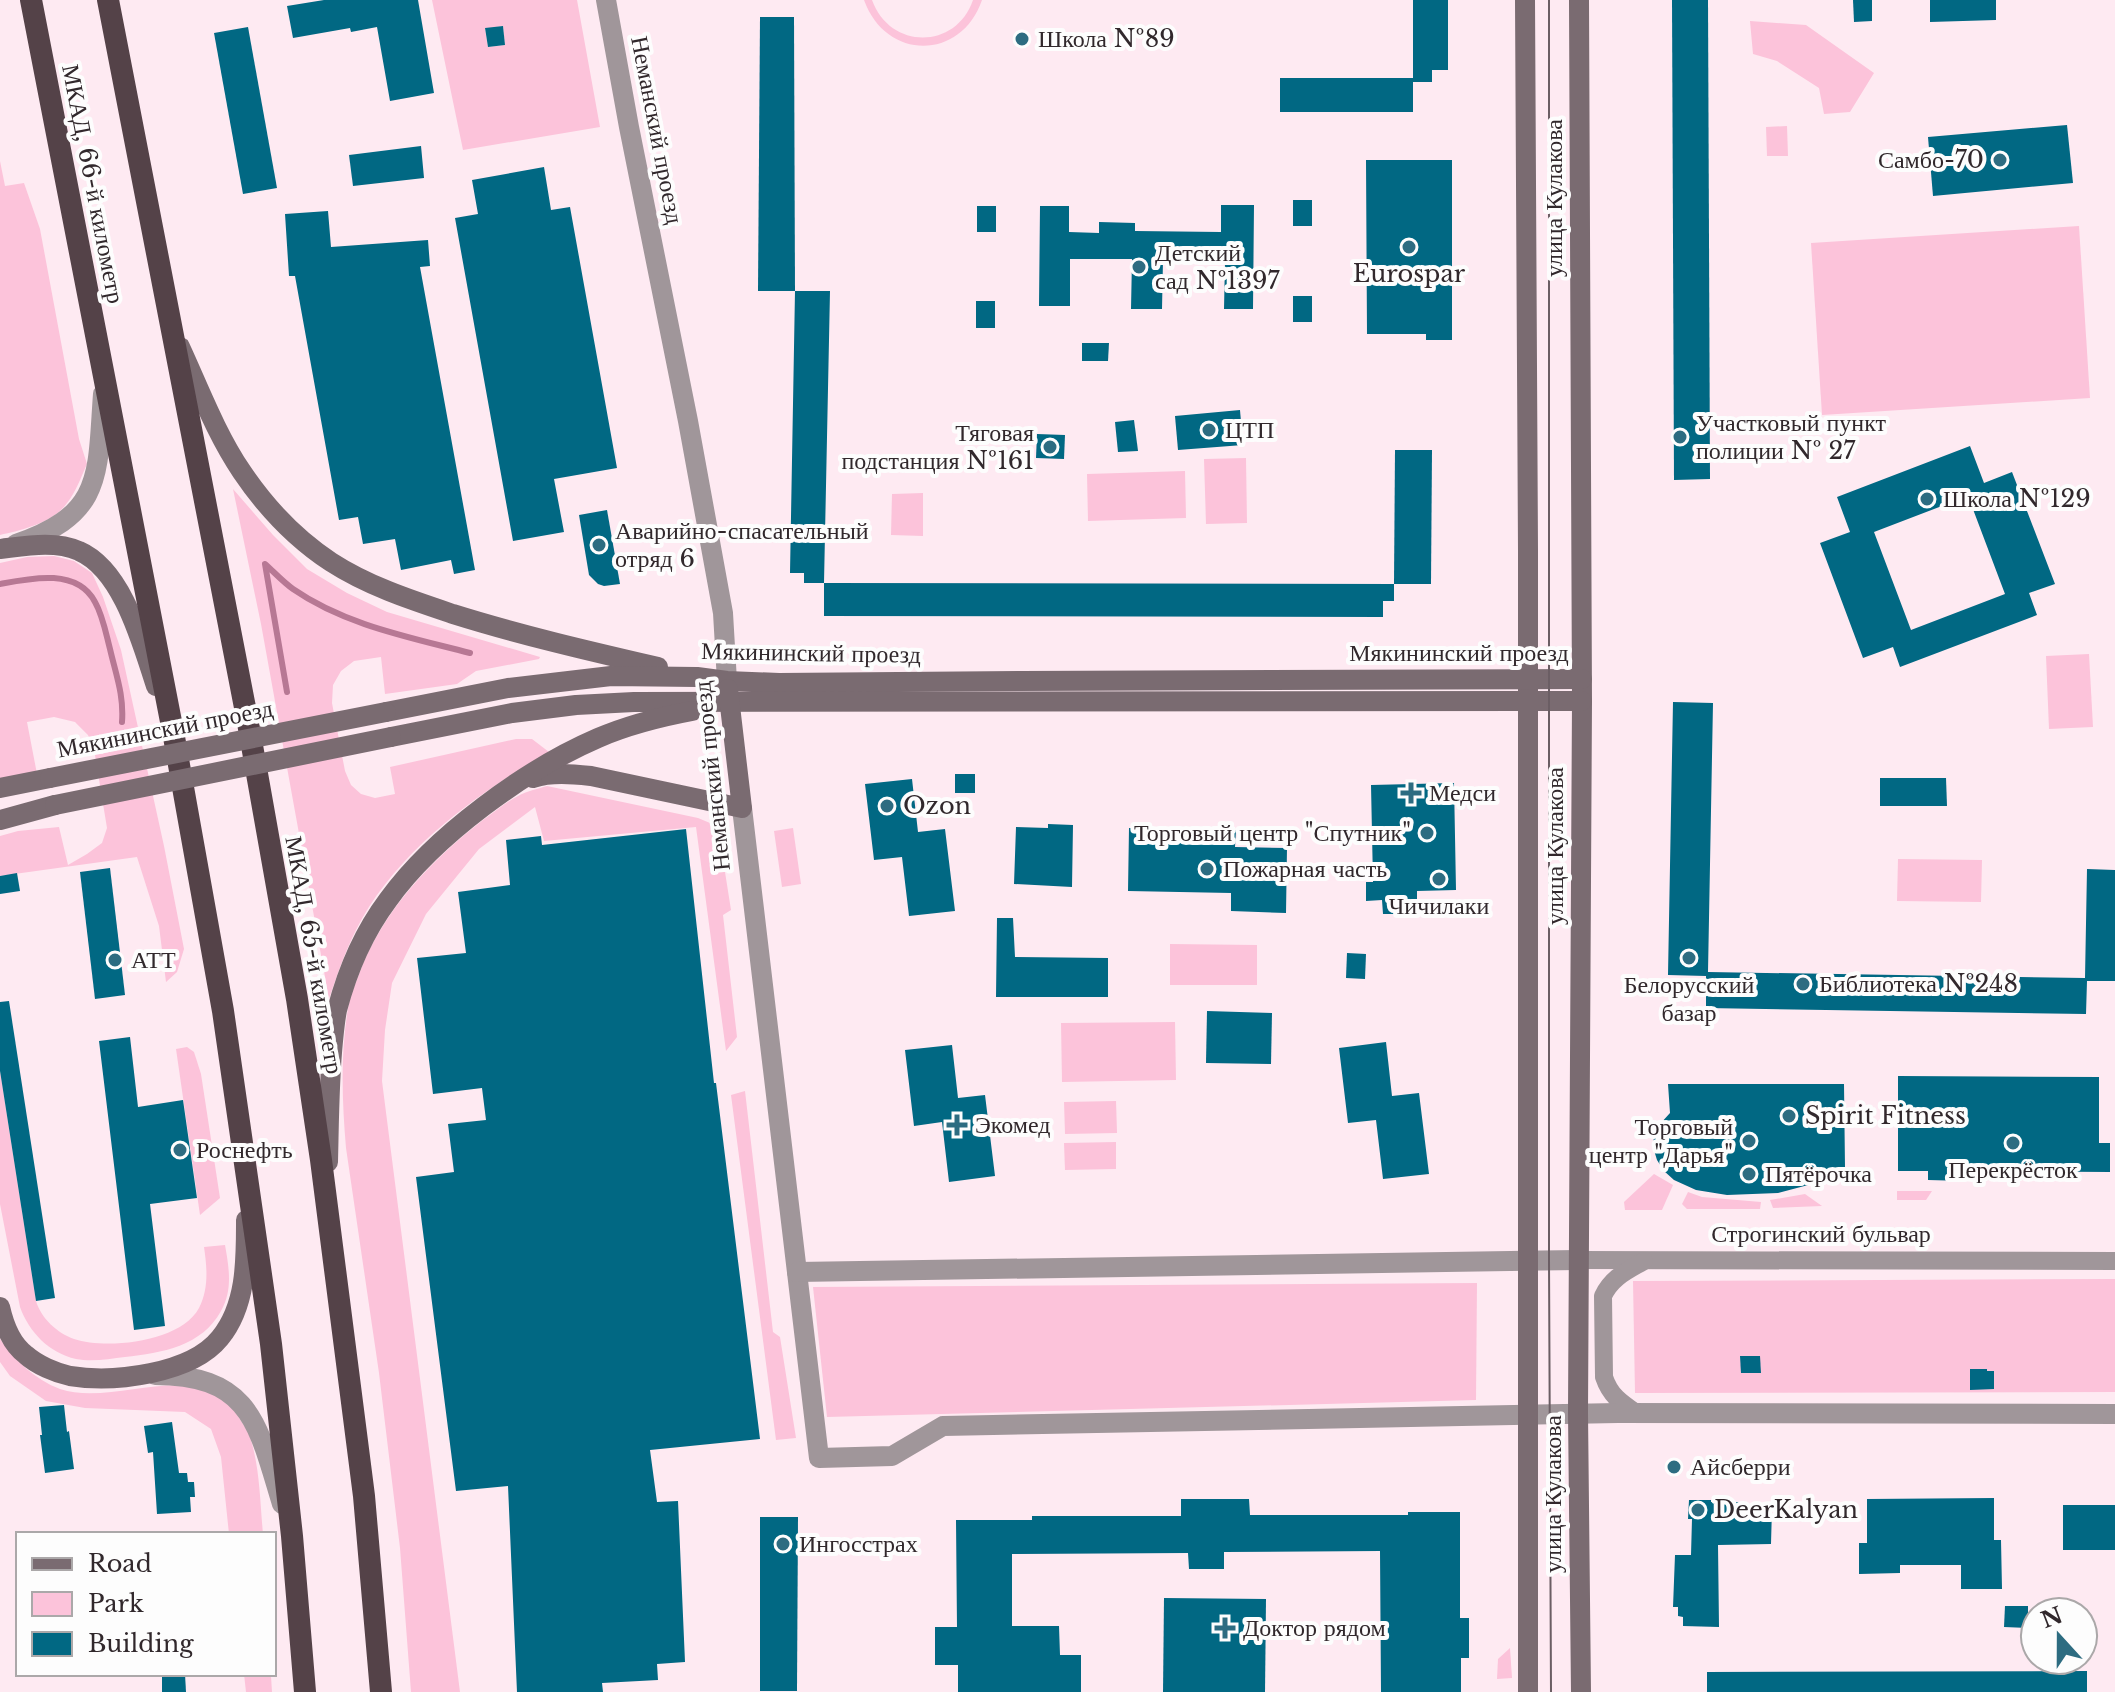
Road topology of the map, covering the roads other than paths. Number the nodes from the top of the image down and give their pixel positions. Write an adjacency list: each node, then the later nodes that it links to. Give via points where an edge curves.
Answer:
1 (31, 0): 8 (highway, МКАД, 66-й километр)
2 (108, 0): 6 (highway, МКАД, 66-й километр)
3 (606, 0): 15 (street, Неманский проезд, via 723,613)
4 (1525, 0): 13 (main road, улица Кулакова)
5 (1579, 0): 14 (main road, улица Кулакова)
6 (153, 234): 7 (highway, МКАД, 65-й километр)
7 (171, 325): 10 (main road, via 241,471 292,531 330,561 411,600); 26 (highway, МКАД, 65-й километр, via 292,968)
8 (104, 378): 9 (street, via 91,490 56,528); 20 (highway)
9 (0, 549): 20 (main road, via 60,545 81,551 102,568 139,635)
10 (592, 652): 11 (main road, via 606,663); 12 (main road)
11 (611, 676): 12 (main road, Мякининский проезд); 19 (main road, via 607,694); 22 (main road, Мякининский проезд, bridge, via 508,688)
12 (697, 677): 15 (main road, Мякининский проезд)
13 (1527, 679): 14 (main road, Мякининский проезд); 15 (main road, Мякининский проезд); 17 (main road, улица Кулакова)
14 (1582, 679): 16 (main road, улица Кулакова)
15 (727, 681): 18 (main road, Неманский проезд)
16 (1582, 701): 17 (main road, Мякининский проезд); 27 (main road, улица Кулакова)
17 (1528, 702): 18 (main road, Мякининский проезд); 29 (main road, улица Кулакова)
18 (729, 703): 19 (main road, Мякининский проезд); 21 (main road, via 601,737); 23 (main road, Неманский проезд)
19 (576, 705): 24 (main road, Мякининский проезд, bridge, via 512,713)
20 (174, 737): 25 (highway)
21 (515, 785): 23 (main road, via 543,775 591,776); 26 (main road, via 415,868 388,900 350,969 336,1013 331,1061)
22 (0, 788)
23 (742, 808): 31 (street, Неманский проезд)
24 (0, 818)
25 (247, 1180): 33 (main road, via 242,1292 232,1319 220,1339 200,1355); 38 (highway)
26 (327, 1202): 40 (highway, МКАД, 65-й километр, via 364,1496)
27 (1578, 1260): 28 (street, Строгинский бульвар); 29 (street, Строгинский бульвар); 34 (main road, улица Кулакова)
28 (1647, 1260): 30 (street, Строгинский бульвар); 35 (street, via 1616,1277 1603,1296 1604,1377 1608,1389)
29 (1527, 1261): 31 (street, Строгинский бульвар); 36 (main road, улица Кулакова)
30 (2115, 1261)
31 (797, 1272): 36 (street, Неманский проезд, via 819,1458 892,1456 943,1426)
32 (0, 1307): 33 (main road, via 13,1340 42,1366 67,1376)
33 (139, 1375): 38 (street, via 204,1380 240,1400 255,1422)
34 (1578, 1413): 35 (street); 36 (street); 42 (main road, улица Кулакова)
35 (1636, 1413): 37 (street)
36 (1528, 1414): 41 (main road, улица Кулакова)
37 (2115, 1414)
38 (292, 1536): 39 (highway)
39 (305, 1692)
40 (381, 1692)
41 (1528, 1692)
42 (1581, 1692)

